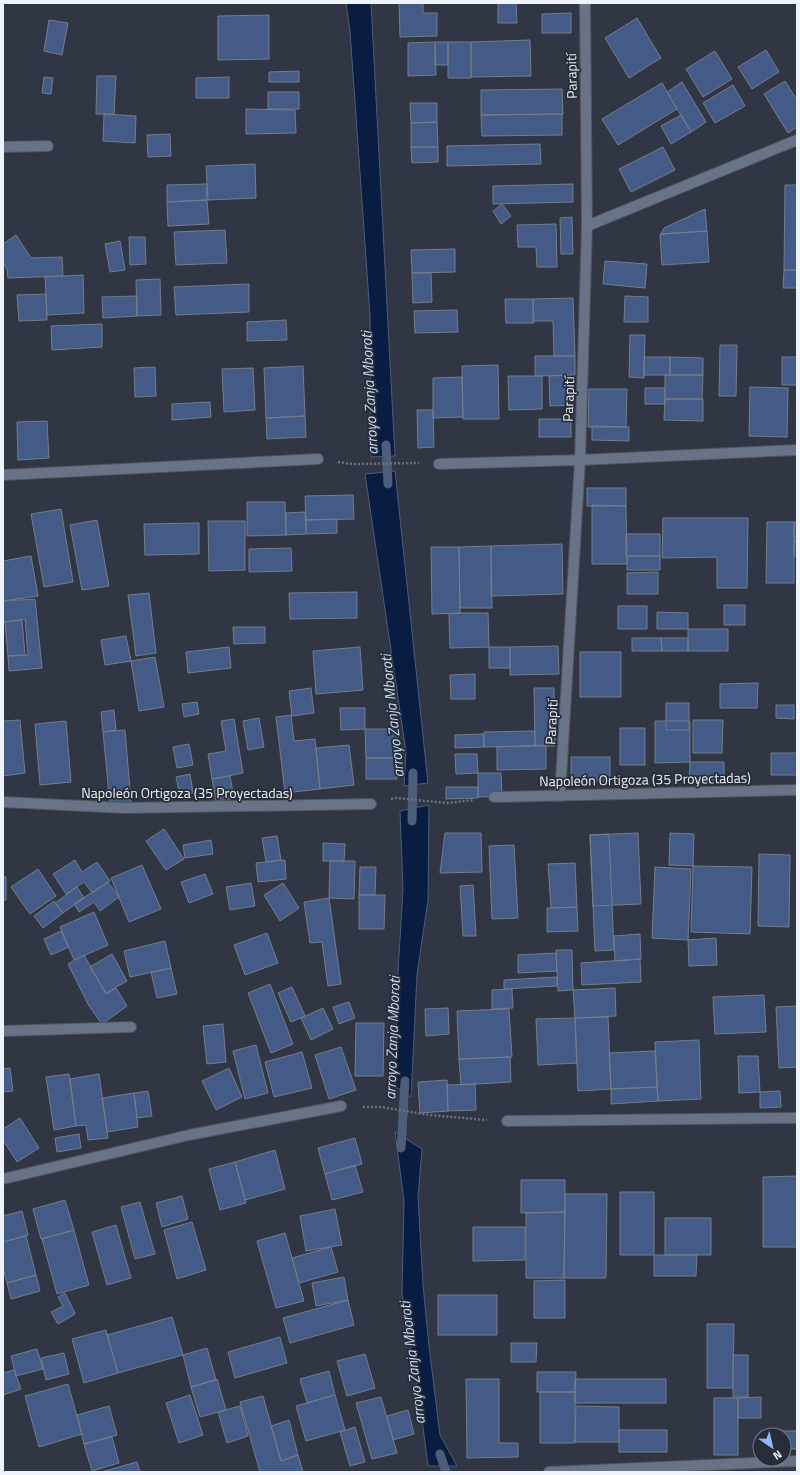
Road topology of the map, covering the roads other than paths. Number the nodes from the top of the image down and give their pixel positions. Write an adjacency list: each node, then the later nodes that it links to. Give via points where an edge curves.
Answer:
1 (585, 3): 5 (street, Parapití)
2 (797, 140): 5 (street)
3 (48, 146): 4 (street)
4 (3, 147)
5 (587, 226): 8 (street, Parapití)
6 (797, 450): 8 (street)
7 (318, 459): 10 (street)
8 (580, 460): 9 (street); 12 (street, Parapití)
9 (439, 464)
10 (3, 475)
11 (797, 790): 12 (street, Napoleón Ortigoza (35 Proyectadas))
12 (560, 796): 13 (street, Napoleón Ortigoza (35 Proyectadas))
13 (494, 797)
14 (3, 802): 15 (street, Napoleón Ortigoza (35 Proyectadas), via 125,808)
15 (371, 804)
16 (131, 1027): 17 (street)
17 (3, 1031)
18 (341, 1106): 21 (street, via 189,1135)
19 (797, 1118): 20 (street)
20 (507, 1121)
21 (3, 1179)
22 (797, 1461): 23 (street)
23 (549, 1472)

